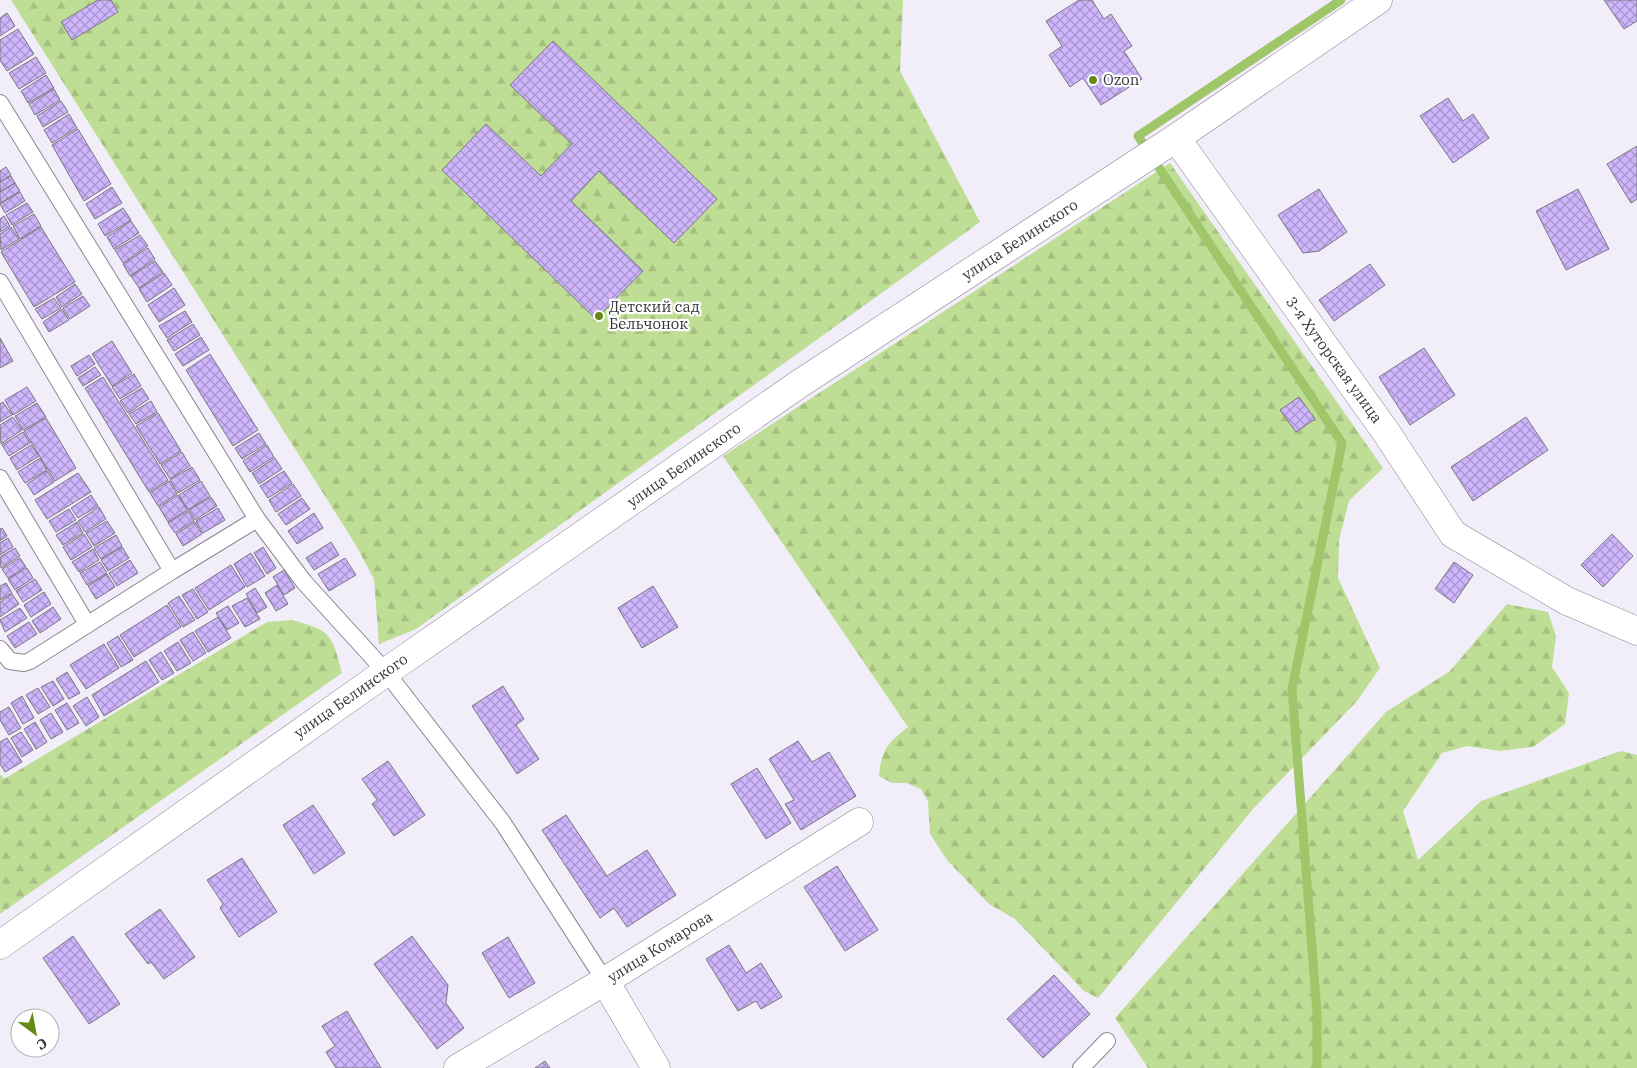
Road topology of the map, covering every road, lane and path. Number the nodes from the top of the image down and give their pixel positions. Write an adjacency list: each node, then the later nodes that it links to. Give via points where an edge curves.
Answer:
1 (1378, 0): 3 (street, улица Белинского)
2 (0, 103): 6 (lane)
3 (1176, 138): 9 (street, 3-я Хуторская улица, via 1386,432 1453,534 1567,601); 11 (street, улица Белинского, via 800,384)
4 (0, 282): 7 (lane)
5 (0, 478): 8 (lane)
6 (258, 519): 7 (lane); 11 (lane, via 304,582)
7 (172, 572): 8 (lane)
8 (87, 624): 10 (lane, via 24,663 7,659)
9 (1637, 631)
10 (0, 649)
11 (386, 672): 13 (street, улица Белинского); 14 (lane, via 502,824)
12 (860, 822): 14 (street, улица Комарова)
13 (0, 945)
14 (605, 980): 16 (street, улица Комарова); 17 (street)
15 (1107, 1041): 18 (lane)
16 (458, 1068)
17 (656, 1068)
18 (1081, 1068)

